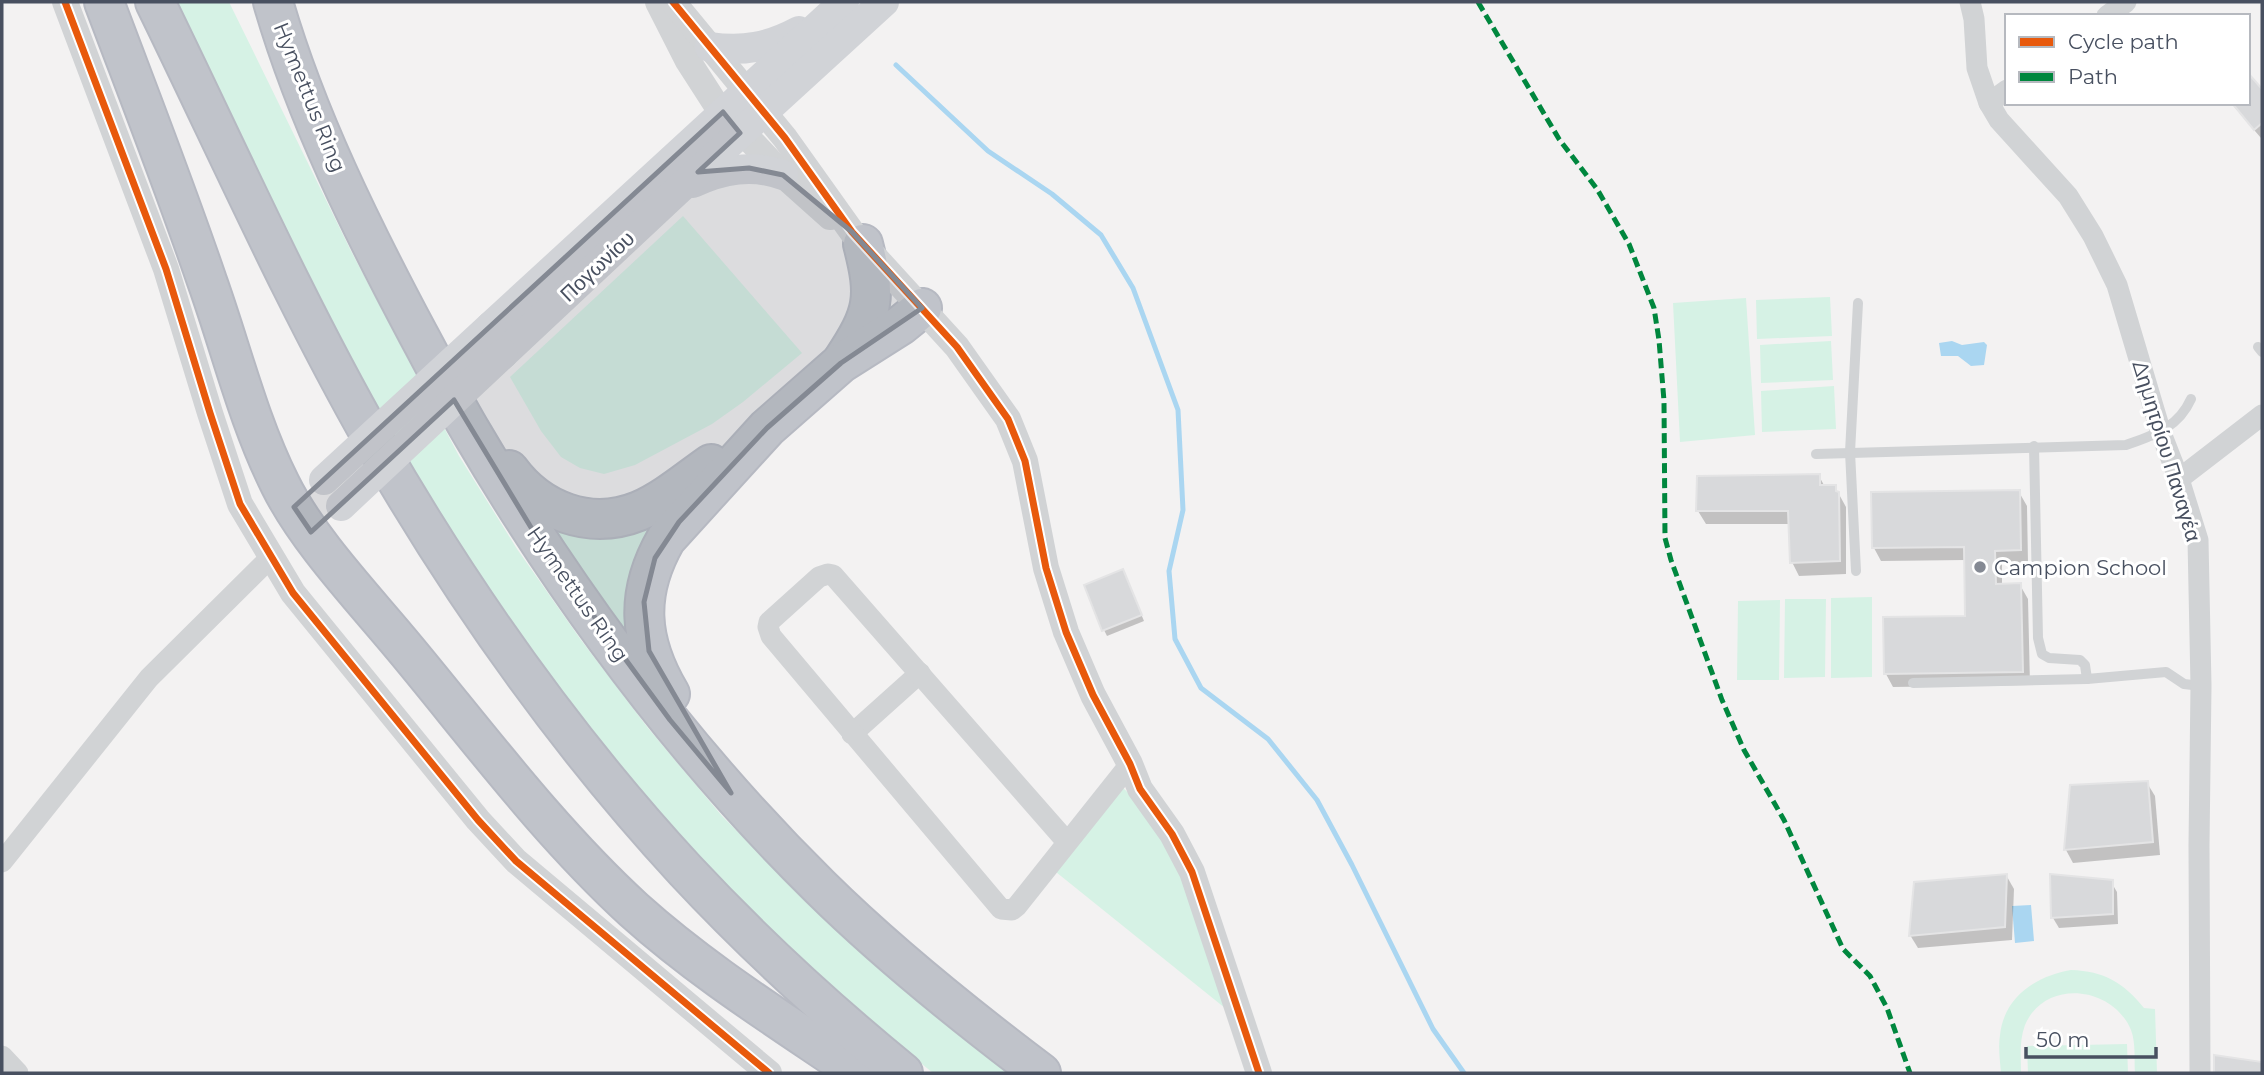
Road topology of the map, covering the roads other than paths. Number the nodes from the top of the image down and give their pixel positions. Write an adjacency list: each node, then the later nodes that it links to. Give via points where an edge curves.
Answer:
1 (65, 2): 33 (street, via 166,269 240,504)
2 (104, 2): 32 (highway, via 257,429 273,470)
3 (155, 2): 48 (highway, via 367,428 418,515 517,662 684,869 794,979)
4 (658, 2): 16 (street, via 694,72)
5 (884, 2): 14 (main road, Πογωνίου)
6 (1970, 2): 15 (street, Δημητρίου Παναγέα, via 1977,68)
7 (2126, 2): 11 (street)
8 (840, 6): 12 (main road, via 769,45 739,50); 14 (main road, Πογωνίου)
9 (686, 8): 12 (street)
10 (280, 12): 23 (highway, Hymettus Ring, via 312,111 379,258)
11 (2110, 14)
12 (710, 47): 14 (street)
13 (2005, 91): 15 (street)
14 (755, 102): 16 (main road, Πογωνίου); 19 (street)
15 (1989, 103): 27 (street, Δημητρίου Παναγέα, via 2068,196 2093,236 2117,285)
16 (732, 122): 17 (street); 18 (main road, Πογωνίου); 32 (main road, Πογωνίου, bridge, via 491,326 324,480)
17 (783, 176): 18 (main road, via 761,169 737,169); 19 (street)
18 (677, 191): 32 (main road, Πογωνίου, bridge, via 341,506)
19 (857, 238): 20 (street); 22 (highway, via 869,265 872,301 865,326)
20 (917, 301): 22 (highway, via 880,313); 40 (street, via 983,381 1017,438 1058,612 1093,695)
21 (1858, 303): 29 (lane)
22 (849, 351): 26 (highway)
23 (452, 397): 26 (highway, via 530,494 585,518 605,519 640,511); 41 (highway, Hymettus Ring, via 556,565 670,720)
24 (2191, 399): 27 (lane, via 2176,422)
25 (2262, 415): 31 (street)
26 (767, 428): 41 (highway, via 666,538 654,558 644,602 643,625 659,676 708,745)
27 (2161, 433): 28 (lane, via 2110,447); 31 (street, Δημητρίου Παναγέα)
28 (2034, 446): 29 (lane); 36 (lane, via 2039,646 2049,658 2083,662)
29 (1850, 452): 30 (lane); 34 (lane)
30 (1816, 454)
31 (2179, 478): 38 (street, Δημητρίου Παναγέα, via 2198,540)
32 (302, 520): 47 (highway, via 589,867 684,952)
33 (270, 558): 43 (street, via 149,677); 46 (street, via 293,593 516,861)
34 (1856, 571)
35 (920, 673): 39 (street); 39 (street, via 833,575 819,577 772,618 771,636); 42 (street)
36 (2087, 679): 37 (lane); 38 (lane, via 2166,672 2184,684)
37 (1913, 683)
38 (2201, 686): 51 (street, Δημητρίου Παναγέα)
39 (852, 734): 42 (street, via 1001,909 1017,906)
40 (1130, 764): 42 (street); 50 (street, via 1140,789 1192,872)
41 (731, 793): 49 (highway, Hymettus Ring, via 820,887 890,952)
42 (1067, 842)
43 (2, 862)
44 (2, 1056): 45 (street)
45 (18, 1073)
46 (769, 1073)
47 (858, 1073)
48 (903, 1073)
49 (1041, 1073)
50 (1259, 1073)
51 (2200, 1073)

